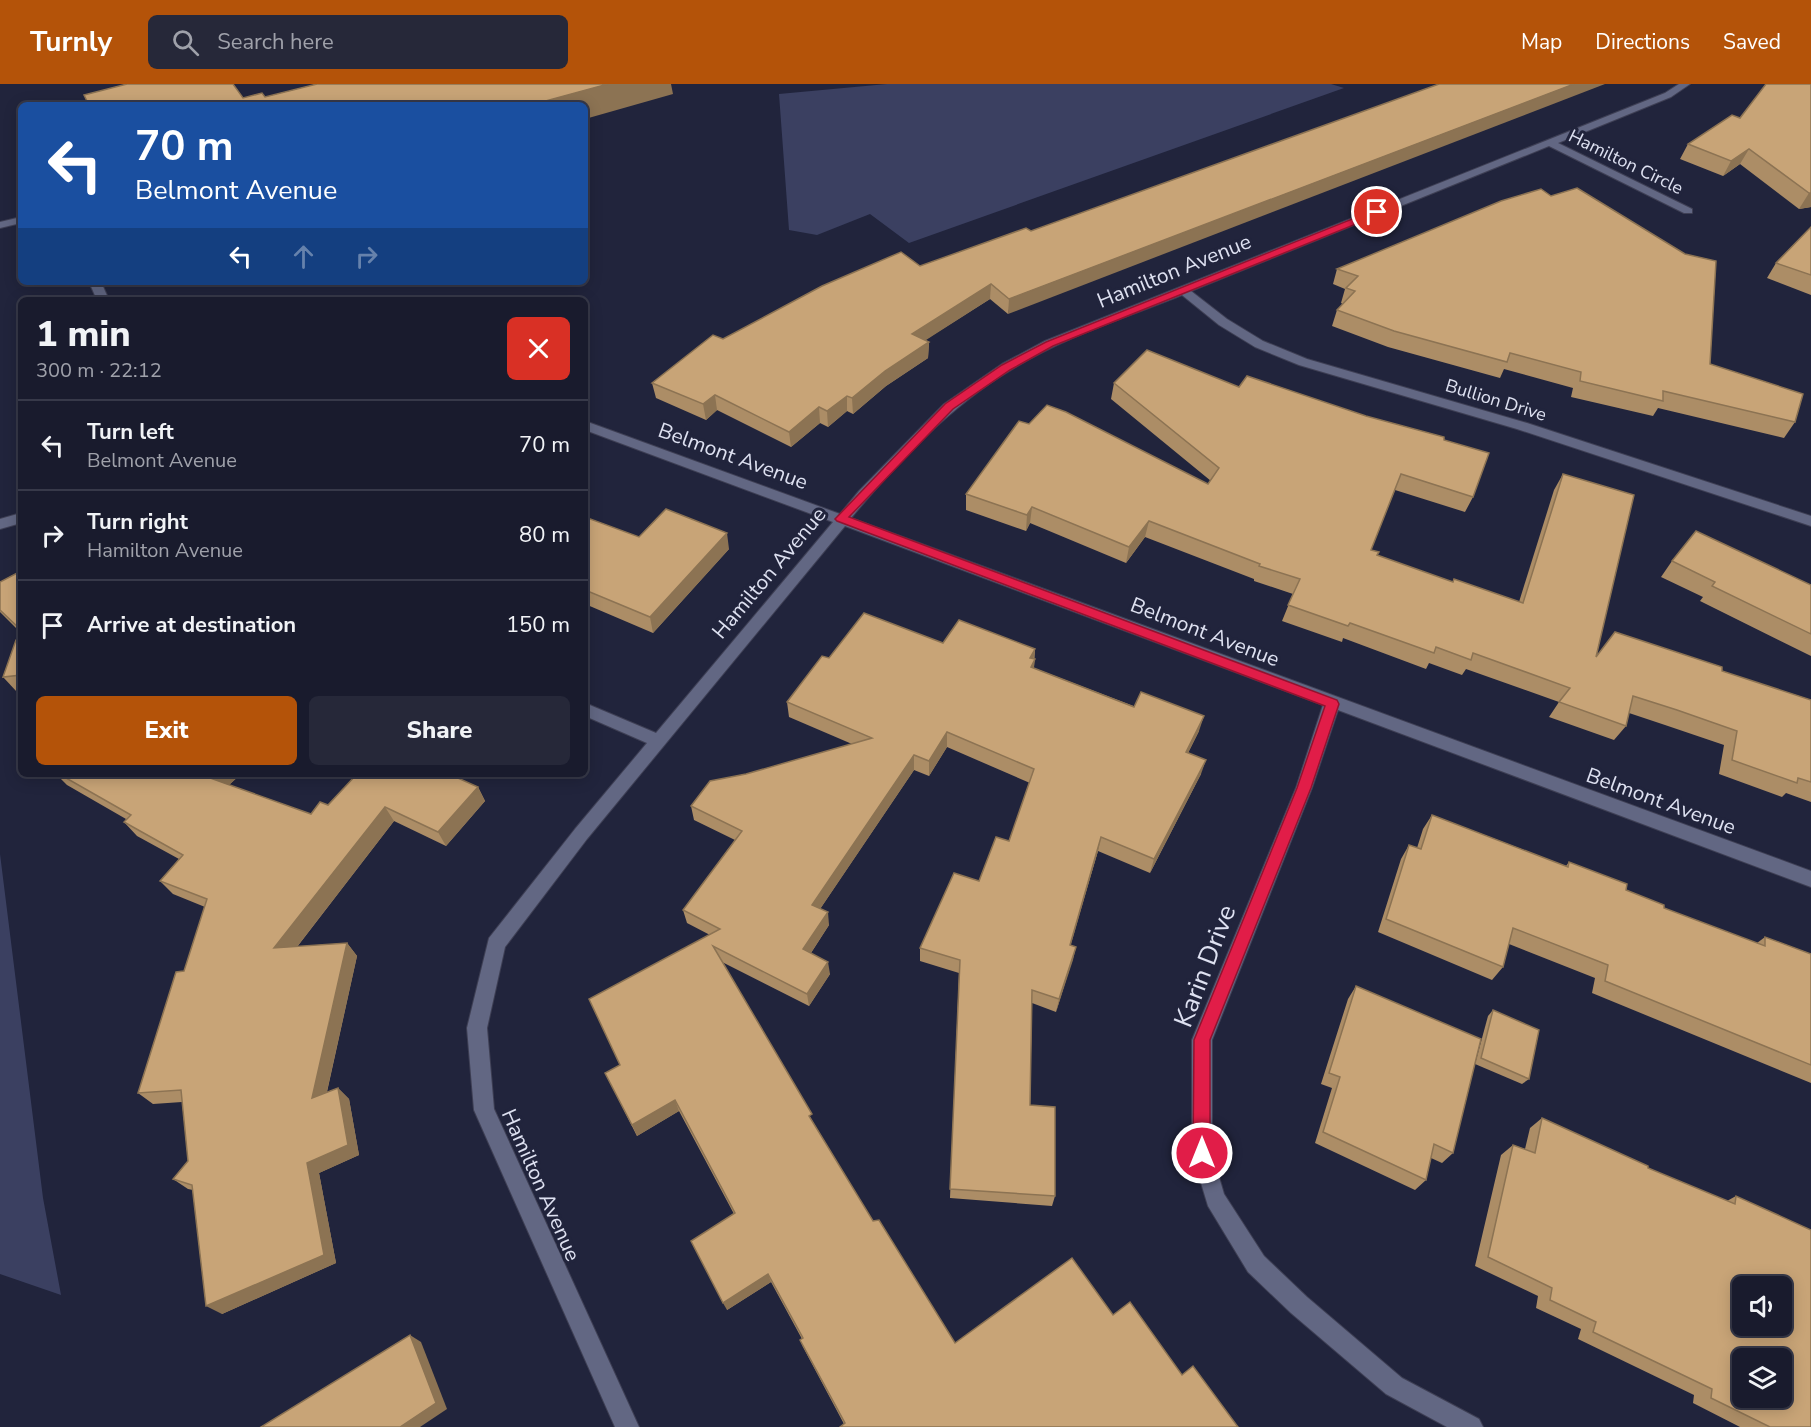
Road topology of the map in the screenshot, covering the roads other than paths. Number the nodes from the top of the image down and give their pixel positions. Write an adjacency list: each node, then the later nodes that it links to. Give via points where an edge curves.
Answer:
1 (1685, 84): 2 (street, Hamilton Avenue, via 1668,95)
2 (1550, 142): 3 (street, Hamilton Circle); 6 (street, Hamilton Avenue)
3 (1688, 211)
4 (18, 221): 5 (street)
5 (0, 225)
6 (1183, 290): 9 (street, Hamilton Avenue, via 1049,344 1006,367 949,407); 10 (street, Bullion Drive, via 1259,344 1303,362 1522,426)
7 (588, 426): 9 (street, Belmont Avenue)
8 (18, 519): 11 (street)
9 (841, 519): 12 (street, Belmont Avenue); 14 (street, Hamilton Avenue)
10 (1811, 521)
11 (0, 524)
12 (1332, 704): 15 (street, Belmont Avenue); 17 (street, Karin Drive, via 1304,788 1202,1040 1202,1153 1215,1199 1256,1264 1394,1386)
13 (588, 710): 14 (street)
14 (658, 741): 16 (street, Hamilton Avenue, via 496,944 477,1028 484,1110)
15 (1811, 879)
16 (627, 1427)
17 (1471, 1427)

